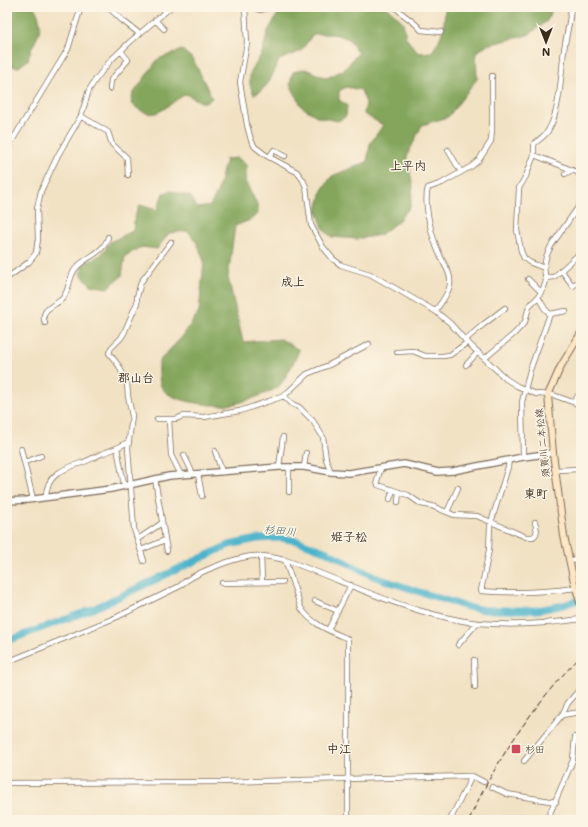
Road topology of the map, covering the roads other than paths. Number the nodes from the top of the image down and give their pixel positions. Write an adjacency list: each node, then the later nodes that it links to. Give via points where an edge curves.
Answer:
1 (81, 7): 17 (street, via 68,49)
2 (108, 7): 12 (street)
3 (171, 7): 9 (street)
4 (245, 7): 21 (street, via 247,43 240,82 241,92 251,140 255,147)
5 (253, 7): 8 (street)
6 (396, 7): 11 (street, via 421,30)
7 (571, 7): 19 (street, via 554,116 549,130 534,144)
8 (265, 9)
9 (155, 20): 10 (street); 12 (street)
10 (164, 29)
11 (441, 32)
12 (140, 34): 13 (street)
13 (121, 51): 15 (street, via 128,60 111,80); 16 (street, via 111,60 89,90)
14 (492, 76): 23 (street, via 491,141 479,160)
15 (110, 89)
16 (81, 116): 25 (street, via 108,132 112,144 127,158); 33 (street, via 41,191 37,209 36,253 29,262)
17 (7, 149)
18 (448, 150): 23 (street)
19 (534, 155): 22 (street); 31 (street, via 519,188 517,230 524,258)
20 (285, 156): 21 (street, via 274,150)
21 (269, 157): 40 (street, via 297,172 303,180 311,225 333,259 341,265 370,274)
22 (572, 170): 24 (street); 26 (street)
23 (461, 172): 40 (street, via 428,188 426,195 434,240 450,279 450,286)
24 (565, 174)
25 (128, 175)
26 (581, 177)
27 (581, 203): 31 (street, via 551,246)
28 (108, 237): 43 (street, via 106,244 76,268 65,295 45,311)
29 (171, 242): 60 (street, via 142,282 137,303 124,333 109,350 124,373 127,383 132,416)
30 (581, 250): 32 (street)
31 (544, 268): 34 (street)
32 (561, 270): 34 (street, via 554,277); 36 (street, via 573,286)
33 (7, 278)
34 (545, 278): 37 (street)
35 (528, 279): 37 (street)
36 (581, 279)
37 (541, 292): 38 (street)
38 (538, 296): 42 (street); 49 (street, via 529,306 522,327)
39 (506, 308): 45 (street)
40 (435, 311): 45 (street)
41 (566, 311): 42 (street)
42 (550, 314): 51 (street)
43 (45, 323)
44 (581, 333): 53 (main road, 須賀川二本松線)
45 (467, 341): 47 (street, via 450,355 426,356 413,351); 48 (street)
46 (369, 344): 54 (street, via 329,366 307,374)
47 (397, 352)
48 (478, 352): 49 (street); 50 (street)
49 (485, 358): 51 (street, via 506,379)
50 (466, 365)
51 (524, 390): 53 (street); 68 (street, via 521,411)
52 (581, 391): 55 (street)
53 (548, 395): 55 (street); 65 (main road, 須賀川二本松線)
54 (284, 396): 58 (street, via 240,411 204,417 183,416); 78 (street, via 299,407 323,437)
55 (574, 402): 56 (street)
56 (581, 405)
57 (157, 419): 58 (street)
58 (169, 420): 81 (street, via 171,455)
59 (283, 437): 71 (street)
60 (129, 441): 62 (street); 84 (street)
61 (21, 448): 70 (street)
62 (117, 448): 85 (street); 91 (street, via 62,469 51,480)
63 (215, 451): 77 (street)
64 (306, 452): 73 (street)
65 (553, 453): 68 (street); 76 (main road, 須賀川二本松線)
66 (184, 455): 80 (street)
67 (41, 456): 70 (street)
68 (523, 457): 69 (street)
69 (509, 460): 79 (street); 97 (street)
70 (24, 462): 92 (street)
71 (280, 466): 72 (street); 77 (street)
72 (289, 467): 73 (street); 88 (street)
73 (304, 467): 78 (street)
74 (381, 467): 78 (street, via 349,473); 79 (street, via 404,464 432,472); 87 (street, via 377,484)
75 (581, 469): 76 (street)
76 (555, 470): 106 (main road, 須賀川二本松線)
77 (222, 472): 80 (street)
78 (331, 472)
79 (443, 472): 82 (street)
80 (195, 474): 81 (street); 90 (street)
81 (181, 475): 83 (street)
82 (448, 477)
83 (155, 479): 84 (street); 99 (street)
84 (131, 483): 85 (street); 100 (street, via 134,529)
85 (124, 485): 91 (street)
86 (458, 488): 96 (street)
87 (392, 490): 89 (street); 93 (street)
88 (289, 492)
89 (399, 492): 95 (street); 96 (street, via 421,504)
90 (202, 496)
91 (46, 498): 92 (street)
92 (33, 499): 94 (street)
93 (390, 499)
94 (7, 501)
95 (398, 502)
96 (447, 512): 97 (street, via 454,515 477,516)
97 (491, 522): 98 (street, via 519,535 533,537 537,532); 113 (street, via 482,591 512,593)
98 (535, 522)
99 (162, 523): 100 (street); 101 (street)
100 (138, 539): 102 (street)
101 (165, 540): 102 (street); 103 (street)
102 (141, 550): 107 (street)
103 (167, 551)
104 (262, 556): 105 (street); 109 (street); 122 (street, via 234,560 184,581 180,586 117,616)
105 (285, 560): 112 (street); 119 (street, via 304,613)
106 (569, 560): 108 (street); 113 (main road, 須賀川二本松線)
107 (144, 561)
108 (581, 561)
109 (262, 582): 110 (street); 111 (street)
110 (283, 582)
111 (222, 583)
112 (351, 585): 116 (street); 118 (street, via 420,611)
113 (576, 590): 115 (main road, 須賀川二本松線)
114 (315, 600): 116 (street)
115 (581, 605)
116 (338, 611): 119 (street)
117 (581, 619): 118 (street, via 536,624)
118 (477, 623): 120 (street)
119 (328, 630): 130 (street, via 348,640)
120 (458, 645)
121 (474, 660): 123 (street)
122 (7, 662)
123 (475, 687)
124 (581, 688): 126 (street)
125 (581, 712): 126 (street)
126 (562, 715): 128 (street)
127 (575, 737): 134 (street, via 573,760)
128 (524, 761)
129 (472, 776): 130 (street); 131 (street); 137 (street)
130 (348, 780): 132 (street); 136 (street)
131 (484, 782)
132 (7, 783)
133 (492, 787): 134 (street, via 507,794)
134 (556, 802): 135 (street)
135 (548, 819): 138 (street)
136 (348, 820)
137 (450, 820)
138 (554, 820)

